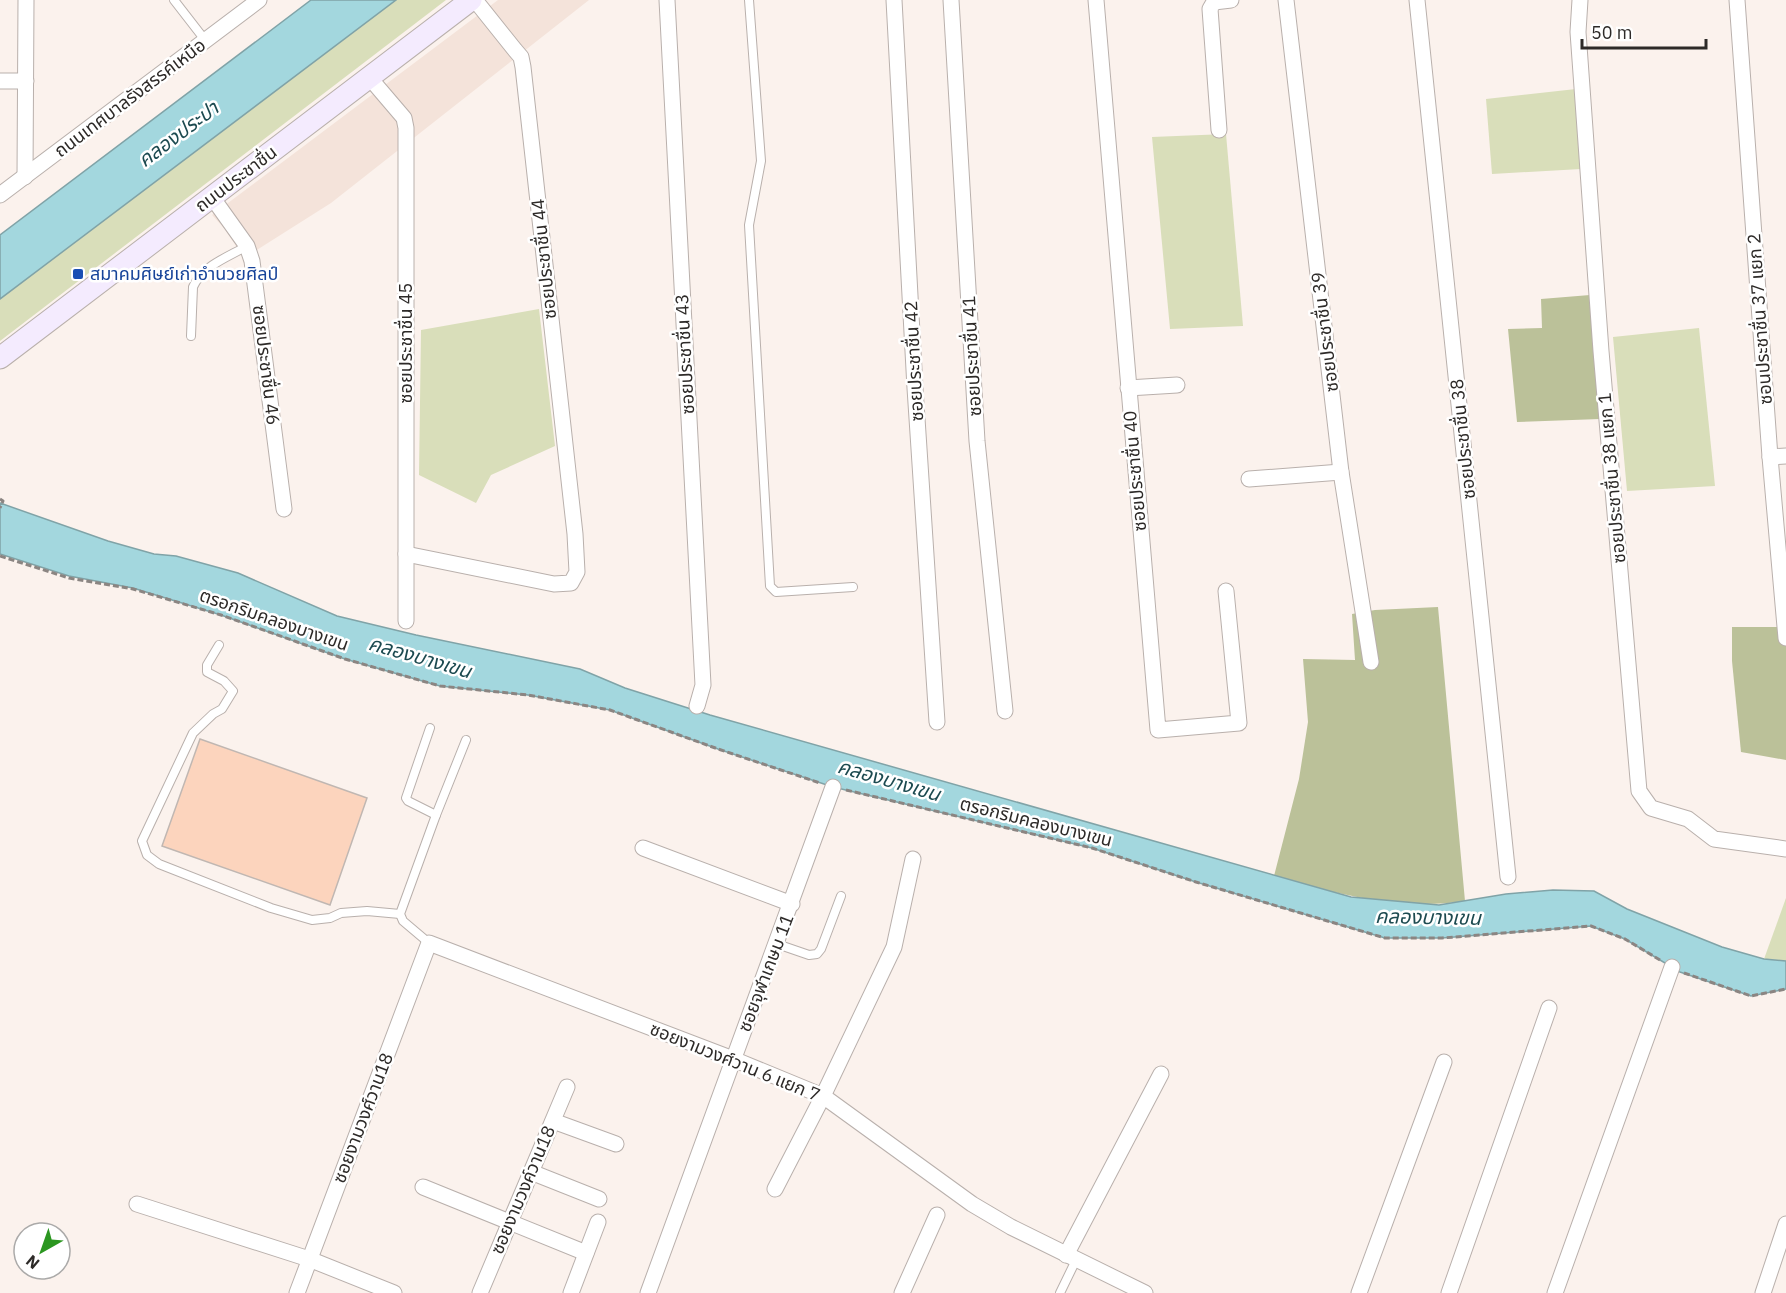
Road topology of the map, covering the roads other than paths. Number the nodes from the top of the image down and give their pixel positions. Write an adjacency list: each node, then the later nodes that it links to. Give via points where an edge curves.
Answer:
1 (26, 0): 18 (street)
2 (174, 0): 15 (lane)
3 (259, 0): 15 (street, ถนนเทศบาลรังสรรค์เหนือ)
4 (473, 0): 16 (main road, ถนนประชาชื่น); 32 (street, ซอยประชาชื่น 44, via 521,57 577,573 571,582 554,584)
5 (667, 0): 39 (street, ซอยประชาชื่น 43, via 703,685)
6 (749, 0): 33 (lane, via 761,160 749,230 770,586 776,592)
7 (894, 0): 41 (street, ซอยประชาชื่น 42)
8 (951, 0): 40 (street, ซอยประชาชื่น 41, via 977,441)
9 (1095, 0): 27 (street, ซอยประชาชื่น 40)
10 (1231, 0): 19 (street, via 1215,2 1210,9)
11 (1286, 0): 29 (street, ซอยประชาชื่น 39)
12 (1417, 0): 49 (street, ซอยประชาชื่น 38)
13 (1580, 0): 47 (street, ซอยประชาชื่น 38 แยก 1, via 1578,32 1599,327 1639,791 1651,808 1688,819 1714,839)
14 (1737, 0): 28 (street, ซอนประชาชื่น 37 แยก 2)
15 (205, 40): 20 (street, ถนนเทศบาลรังสรรค์เหนือ)
16 (369, 77): 22 (main road, ถนนประชาชื่น); 32 (street, ซอยประชาชื่น 45, via 404,118 406,128)
17 (0, 81): 18 (street)
18 (26, 81): 20 (street)
19 (1219, 130)
20 (25, 177): 21 (street, ถนนเทศบาลรังสรรค์เหนือ)
21 (0, 195)
22 (212, 197): 23 (street, ซอยประชาชื่น 46); 25 (main road, ถนนประชาชื่น)
23 (247, 246): 24 (lane, via 205,270 195,282); 31 (street, ซอยประชาชื่น 46)
24 (191, 336)
25 (0, 358)
26 (1177, 385): 27 (street)
27 (1128, 388): 34 (street, ซอยประชาชื่น 40, via 1158,730 1239,723)
28 (1778, 457): 36 (street, ซอนประชาชื่น 37 แยก 2)
29 (1341, 472): 30 (street); 38 (street, ซอยประชาชื่น 39)
30 (1249, 479)
31 (284, 509)
32 (406, 554): 35 (street, ซอยประชาชื่น 45)
33 (853, 587)
34 (1226, 591)
35 (406, 621)
36 (1786, 638)
37 (219, 645): 52 (lane, via 207,672 233,691 222,709 206,718 193,733 142,841 147,855 159,864 312,920 367,911)
38 (1371, 662)
39 (698, 706)
40 (1005, 711)
41 (937, 722)
42 (430, 728): 45 (lane, via 406,798)
43 (466, 740): 45 (lane)
44 (833, 787): 51 (street, ซอยจุฬาเกษม 11)
45 (436, 814): 52 (lane)
46 (644, 848): 51 (street)
47 (1786, 849)
48 (913, 859): 61 (street, via 894,947)
49 (1508, 877)
50 (842, 896): 54 (lane, via 817,954)
51 (792, 904): 54 (street, ซอยจุฬาเกษม 11)
52 (400, 914): 53 (lane)
53 (429, 943): 57 (street, ซอยงามวงศ์วาน 6 แยก 7); 75 (street, ซอยงามวงศ์วาน18)
54 (777, 944): 57 (street, ซอยจุฬาเกษม 11)
55 (1672, 967): 86 (street)
56 (1549, 1008): 85 (street)
57 (733, 1059): 61 (street, ซอยงามวงศ์วาน 6 แยก 7); 80 (street, ซอยจุฬาเกษม 11)
58 (1444, 1062): 84 (street)
59 (1161, 1074): 74 (street)
60 (567, 1087): 62 (street, ซอยงามวงค์วาน18)
61 (823, 1096): 66 (street); 74 (street, ซอยงามวงศ์วาน 6 แยก 7, via 972,1204)
62 (553, 1120): 63 (street); 64 (street, ซอยงามวงค์วาน18)
63 (616, 1144)
64 (531, 1172): 67 (street); 70 (street, ซอยงามวงค์วาน18)
65 (423, 1187): 70 (street)
66 (775, 1189)
67 (599, 1199)
68 (137, 1203): 75 (street)
69 (937, 1215): 81 (street)
70 (510, 1222): 73 (street); 78 (street, ซอยงามวงค์วาน18)
71 (598, 1222): 73 (street)
72 (1786, 1224): 87 (street)
73 (586, 1253): 79 (street)
74 (1071, 1258): 82 (lane); 83 (street, ซอยงามวงศ์วาน 6 แยก 7)
75 (309, 1259): 76 (street, ซอยงามวงศ์วาน18); 77 (street)
76 (297, 1293)
77 (394, 1293)
78 (480, 1293)
79 (571, 1293)
80 (648, 1293)
81 (902, 1293)
82 (1060, 1293)
83 (1144, 1293)
84 (1359, 1293)
85 (1449, 1293)
86 (1555, 1293)
87 (1763, 1293)

